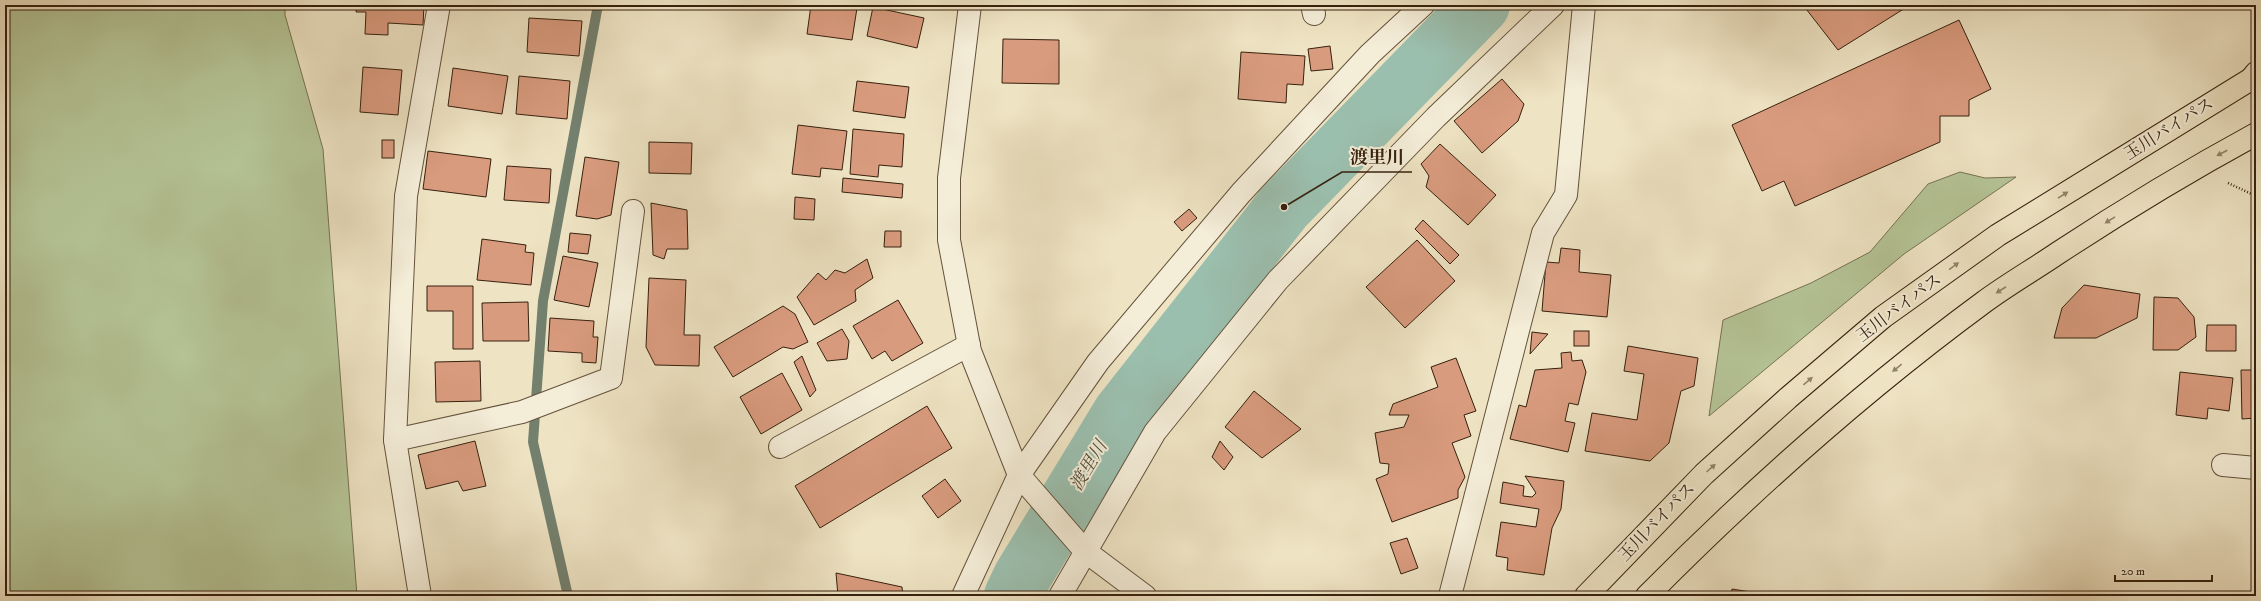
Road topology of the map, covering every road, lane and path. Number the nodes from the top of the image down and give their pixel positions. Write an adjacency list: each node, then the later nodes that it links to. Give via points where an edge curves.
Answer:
1 (438, 5): 12 (street, via 406,196)
2 (970, 5): 11 (street, via 949,178 949,240)
3 (1424, 5): 16 (street, via 1370,54 1236,199 1098,362)
4 (1553, 5): 17 (street, via 1436,117 1278,280 1155,432)
5 (1584, 5): 22 (street, via 1566,195 1543,233)
6 (2255, 76): 23 (highway, 玉川バイパス, one-way to 6, via 1704,474 1883,317 1998,235)
7 (2256, 134): 24 (highway, one-way to 24, via 2190,169 1985,301 1898,367 1804,446 1713,529)
8 (2228, 183): 9 (path)
9 (2256, 196)
10 (633, 211): 12 (street, via 611,378 522,412)
11 (969, 345): 13 (street); 16 (street)
12 (395, 440): 18 (street)
13 (780, 447)
14 (2223, 465): 15 (street)
15 (2256, 468)
16 (1019, 475): 17 (street); 19 (street)
17 (1085, 551): 20 (street); 21 (street)
18 (420, 596)
19 (963, 596)
20 (1060, 596)
21 (1145, 596)
22 (1450, 596)
23 (1586, 596)
24 (1647, 596)

